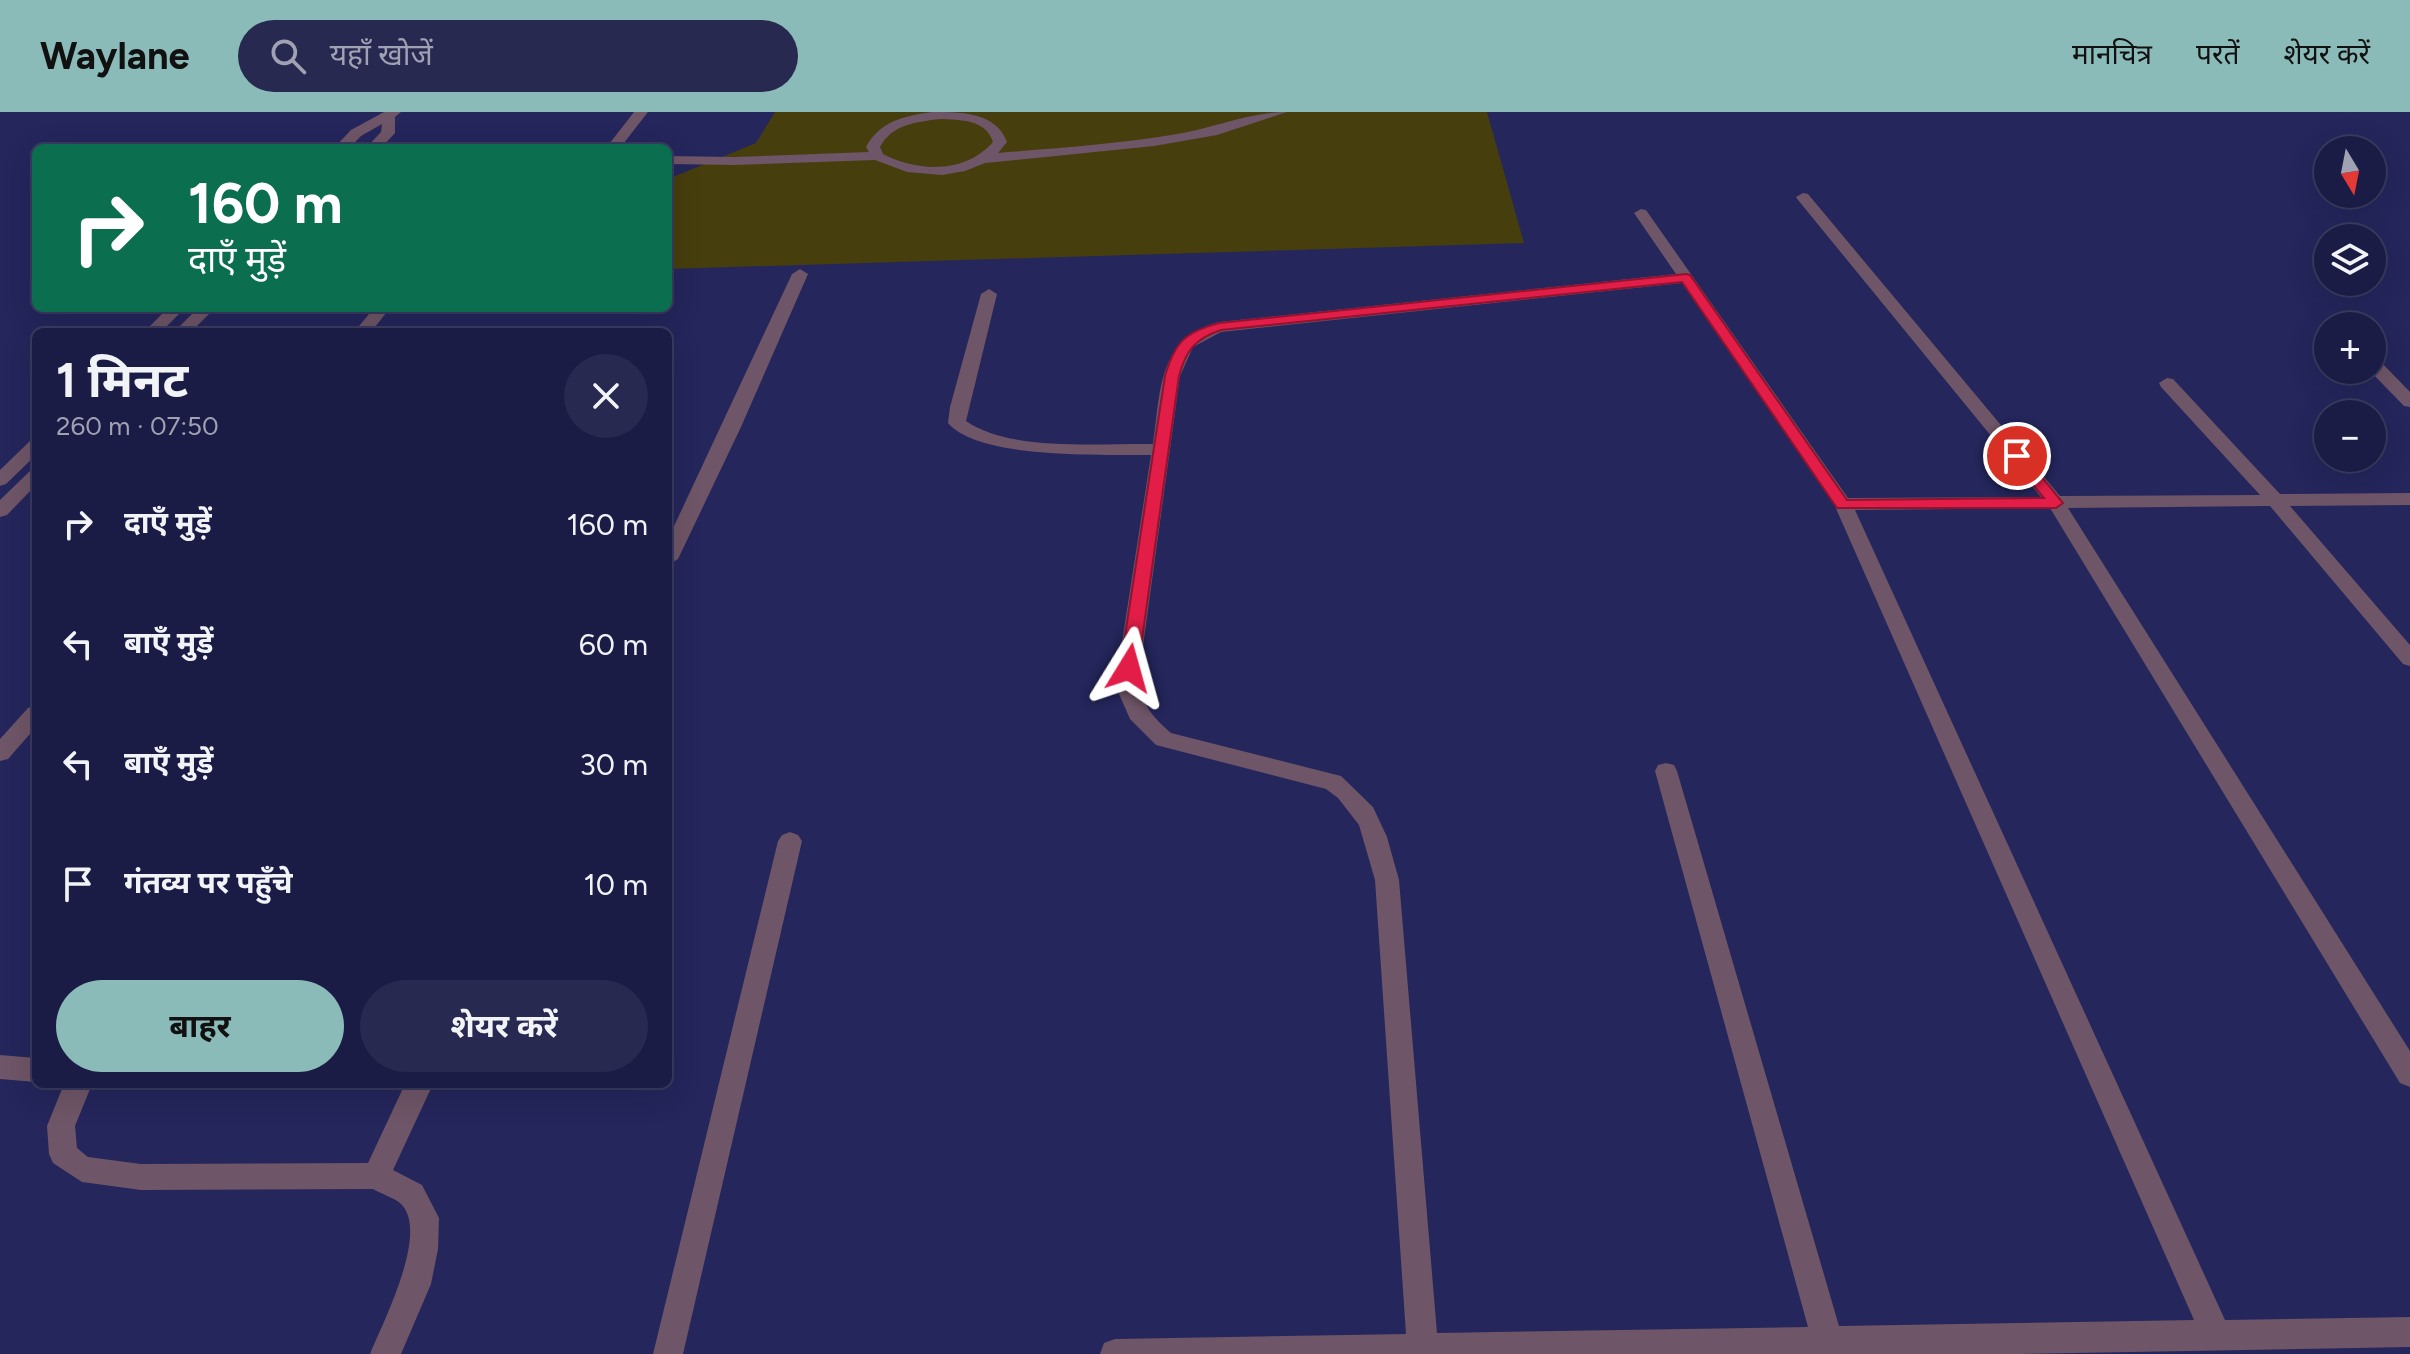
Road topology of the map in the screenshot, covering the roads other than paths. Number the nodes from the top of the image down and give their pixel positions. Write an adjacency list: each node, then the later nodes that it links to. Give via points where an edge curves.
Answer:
1 (641, 112): 7 (street)
2 (1280, 112): 9 (street, via 1154,142)
3 (392, 115): 5 (street); 6 (street, via 388,133)
4 (921, 115): 8 (street, via 876,138); 9 (street, via 960,116 991,126 1000,142)
5 (345, 144)
6 (377, 144)
7 (616, 144)
8 (877, 156): 9 (street, via 924,171); 10 (street)
9 (983, 159)
10 (672, 160)
11 (1803, 197): 31 (street)
12 (1641, 213): 14 (street)
13 (800, 274): 34 (street)
14 (1686, 278): 26 (street, via 1219,327 1196,335 1179,352); 32 (street)
15 (989, 294): 26 (street, via 959,407 957,423 964,431 1001,443)
16 (173, 312): 19 (street)
17 (203, 312): 20 (street)
18 (379, 312): 21 (street)
19 (156, 328)
20 (186, 328)
21 (365, 328)
22 (2386, 377): 24 (street)
23 (2167, 383): 30 (street)
24 (2410, 402)
25 (32, 449): 28 (street)
26 (1161, 450): 50 (street, via 1129,668 1130,694 1141,719 1164,739 1333,782 1356,798 1374,828 1387,880)
27 (32, 479): 33 (street)
28 (0, 480)
29 (2410, 499): 30 (street)
30 (2276, 501): 31 (street); 35 (street)
31 (2056, 503): 32 (street); 42 (street)
32 (1843, 504): 47 (street)
33 (0, 511)
34 (672, 551)
35 (2410, 659)
36 (32, 717): 37 (street)
37 (0, 753)
38 (1666, 771): 48 (street)
39 (790, 841): 53 (street)
40 (0, 1067): 41 (street)
41 (32, 1070)
42 (2410, 1075)
43 (76, 1088): 45 (street, via 61,1126 63,1154 82,1169 141,1177)
44 (417, 1088): 45 (street)
45 (376, 1176): 52 (street, via 412,1195 424,1218 416,1284)
46 (2410, 1332): 47 (street)
47 (2216, 1335): 49 (street)
48 (1828, 1342): 49 (street); 51 (street)
49 (1999, 1346)
50 (1423, 1349): 51 (street); 54 (street)
51 (1549, 1350)
52 (385, 1354)
53 (668, 1354)
54 (1115, 1354)

